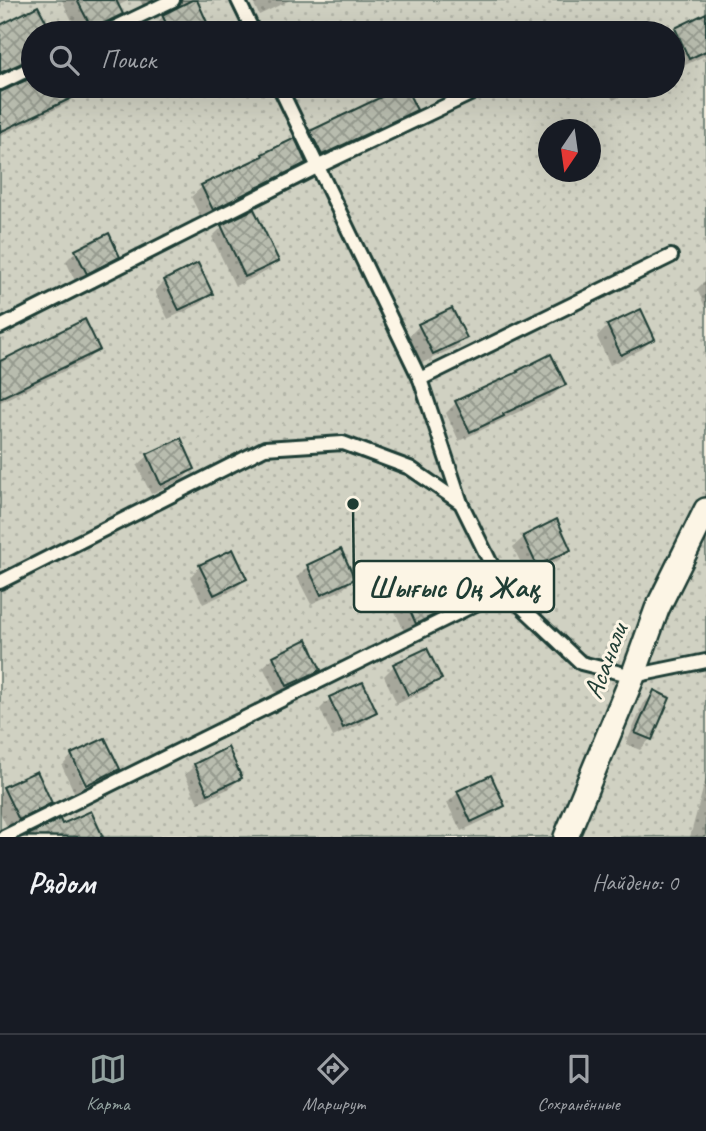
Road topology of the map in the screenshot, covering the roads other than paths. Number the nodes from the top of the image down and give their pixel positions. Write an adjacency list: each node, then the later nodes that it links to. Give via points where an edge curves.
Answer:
1 (173, 0): 3 (lane)
2 (238, 0): 4 (lane)
3 (129, 21)
4 (248, 21)
5 (21, 73): 6 (lane)
6 (0, 83)
7 (285, 98): 9 (lane)
8 (462, 98): 9 (lane)
9 (317, 167): 11 (lane); 12 (lane)
10 (671, 256): 12 (lane)
11 (0, 327)
12 (420, 379): 13 (lane)
13 (461, 503): 15 (lane, via 410,468 342,443 265,448); 16 (lane)
14 (706, 510): 18 (street, Асанали, via 657,609)
15 (0, 582)
16 (503, 590): 18 (lane, via 582,663); 19 (lane)
17 (706, 661): 18 (lane)
18 (633, 676): 20 (street, Асанали)
19 (4, 837)
20 (566, 837)

